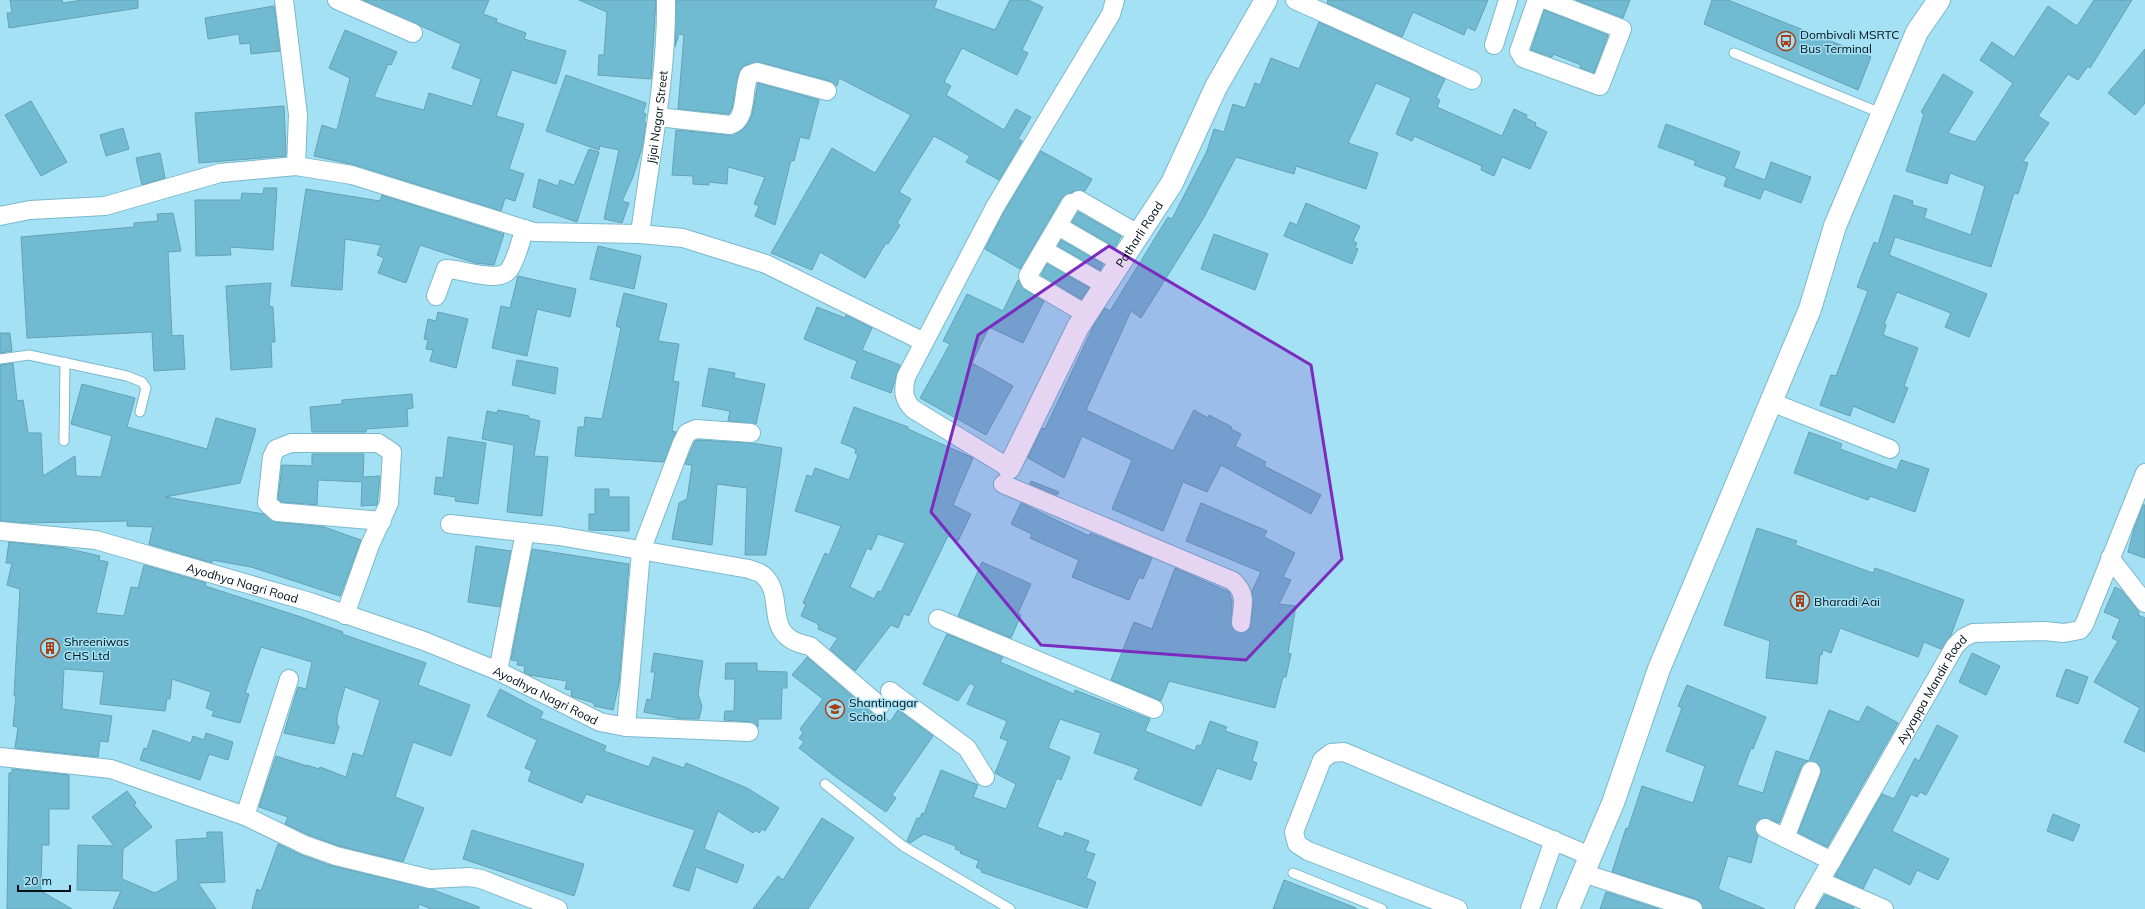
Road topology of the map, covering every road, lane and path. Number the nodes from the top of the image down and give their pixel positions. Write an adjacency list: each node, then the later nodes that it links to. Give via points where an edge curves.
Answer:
1 (284, 0): 18 (street, via 298,115)
2 (337, 0): 11 (street)
3 (666, 0): 17 (street, Jijai Nagar Street)
4 (1115, 0): 29 (street, via 1111,14 995,207)
5 (1266, 0): 23 (street, Patharli Road, via 1216,87 1172,182)
6 (1296, 0): 14 (street)
7 (1508, 0): 12 (street)
8 (1537, 0): 9 (street, via 1519,55 1600,86 1622,29)
9 (1547, 0)
10 (1938, 0): 16 (street, via 1917,32)
11 (413, 33)
12 (1494, 45)
13 (1734, 53): 16 (lane)
14 (1472, 80)
15 (827, 91): 17 (street, via 756,72 749,75 746,81 741,117 736,124)
16 (1882, 114): 32 (street, via 1835,226 1810,309)
17 (658, 117): 22 (street, Jijai Nagar Street)
18 (296, 166): 19 (street, via 220,172 105,206 30,210); 21 (street, via 352,175)
19 (0, 216)
20 (1058, 226): 23 (street, via 1075,202); 24 (street); 25 (street)
21 (525, 229): 22 (street, via 534,232); 27 (street, via 510,268 504,275 494,277 446,269)
22 (640, 234): 29 (street, via 683,238 766,264)
23 (1138, 234): 25 (street, Patharli Road)
24 (1044, 250): 26 (street); 28 (street, via 1028,276 1030,281)
25 (1120, 262): 26 (street, Patharli Road)
26 (1105, 285): 28 (street, Patharli Road)
27 (436, 296)
28 (1086, 314): 38 (street, Patharli Road)
29 (924, 342): 38 (street, via 906,377 903,392 906,402 912,409)
30 (0, 359): 31 (lane, via 29,354)
31 (65, 362): 33 (lane, via 127,376 142,382 146,388); 35 (lane)
32 (1771, 402): 36 (street); 65 (street, via 1660,669 1613,803)
33 (140, 412)
34 (751, 433): 43 (street, via 696,430 687,433)
35 (64, 441)
36 (1890, 448)
37 (2145, 473): 44 (street, Ayyappa Mandir Road)
38 (1006, 476): 48 (street, via 1233,581 1244,595)
39 (382, 521): 39 (street, via 389,503 392,482 392,452 386,447 378,443 291,443 276,449 272,456 267,503 277,512); 46 (street, via 370,545)
40 (450, 524): 42 (street)
41 (0, 531): 46 (street, Ayodhya Nagri Road, via 86,539 110,544 310,602)
42 (525, 532): 43 (street); 49 (street)
43 (641, 552): 52 (street, via 749,569 763,575 770,586 784,634 798,644 810,646); 54 (street)
44 (2110, 558): 45 (street); 64 (street, Ayyappa Mandir Road, via 2084,626 2080,630 2064,633 1973,633 1954,646)
45 (2145, 603)
46 (345, 615): 49 (street, Ayodhya Nagri Road, via 424,641)
47 (938, 620): 53 (street)
48 (1241, 623)
49 (498, 671): 54 (street, Ayodhya Nagri Road, via 600,722)
50 (290, 679): 60 (street)
51 (890, 691): 58 (street, via 967,748)
52 (880, 706)
53 (1154, 709)
54 (626, 727): 55 (street, Ayodhya Nagri Road)
55 (749, 732)
56 (0, 757): 60 (street, via 111,769)
57 (1811, 771): 62 (street)
58 (985, 777)
59 (825, 784): 69 (lane, via 903,846)
60 (245, 816): 68 (street, via 305,845 336,856 430,878 481,879)
61 (1765, 828): 62 (street)
62 (1785, 838): 64 (street)
63 (1554, 840): 65 (street); 71 (street, via 1344,752 1331,753 1322,760 1294,832 1297,844 1308,851); 72 (street)
64 (1832, 861): 67 (street, Ayyappa Mandir Road)
65 (1587, 864): 73 (street); 74 (street)
66 (1293, 873): 70 (lane)
67 (1820, 880): 75 (street, Ayyappa Mandir Road); 76 (street)
68 (558, 909)
69 (1010, 909)
70 (1382, 909)
71 (1458, 909)
72 (1530, 909)
73 (1568, 909)
74 (1693, 909)
75 (1804, 909)
76 (1884, 909)

